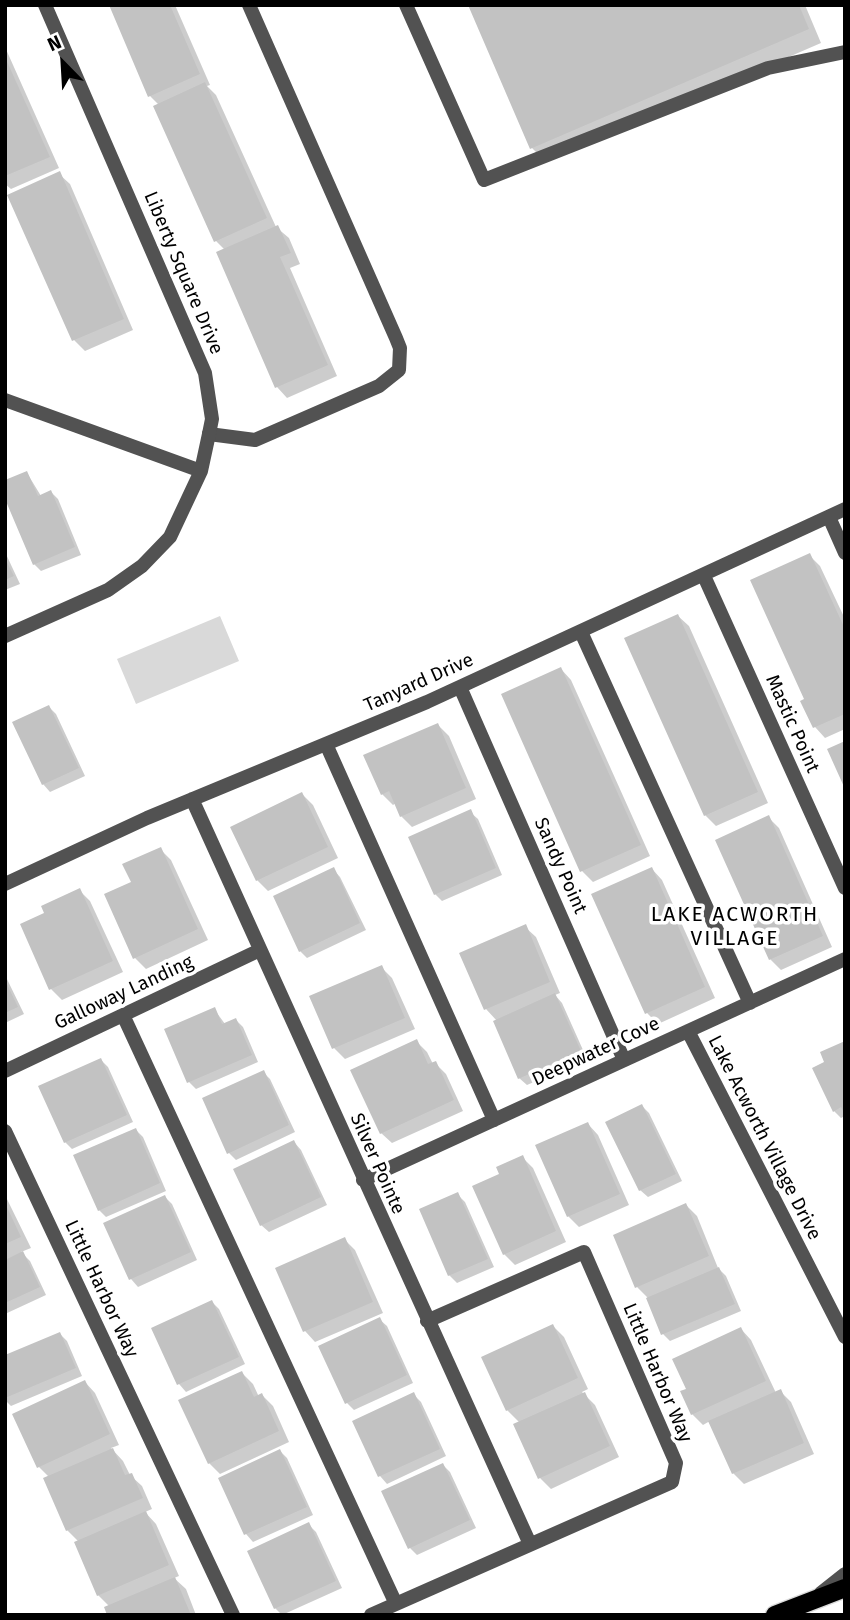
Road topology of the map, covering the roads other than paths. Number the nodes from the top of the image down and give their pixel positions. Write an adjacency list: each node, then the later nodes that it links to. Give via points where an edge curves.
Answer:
1 (45, 5): 6 (street, Liberty Square Drive, via 205,373 212,419)
2 (249, 5): 6 (street, via 396,338 399,370 379,386 255,440)
3 (406, 5): 4 (street, via 484,180 768,68)
4 (845, 52)
5 (7, 405): 7 (street)
6 (209, 434): 7 (street, Liberty Square Drive)
7 (201, 471): 13 (street, Liberty Square Drive, via 170,537 142,566 108,590)
8 (845, 509): 9 (street, Tanyard Drive)
9 (829, 517): 10 (street); 11 (street, Tanyard Drive)
10 (845, 553)
11 (704, 576): 12 (street, Tanyard Drive); 18 (street, Mastic Point)
12 (581, 632): 14 (street, Tanyard Drive); 21 (street)
13 (5, 636)
14 (460, 687): 15 (street, Tanyard Drive); 24 (street, Sandy Point)
15 (327, 744): 16 (street, Tanyard Drive); 26 (street)
16 (192, 799): 17 (street, Tanyard Drive); 19 (street, Silver Pointe)
17 (5, 884)
18 (845, 888)
19 (260, 950): 22 (street, Galloway Landing); 28 (street, Silver Pointe)
20 (845, 959): 21 (street, Deepwater Cove)
21 (750, 1003): 23 (street, Deepwater Cove)
22 (123, 1015): 25 (street, Galloway Landing); 35 (street)
23 (688, 1031): 24 (street, Deepwater Cove); 30 (street, Lake Acworth Village Drive)
24 (624, 1060): 26 (street, Deepwater Cove)
25 (5, 1071)
26 (494, 1120): 28 (street, Deepwater Cove)
27 (5, 1131): 36 (street, Little Harbor Way)
28 (363, 1180): 29 (street, Silver Pointe)
29 (427, 1321): 31 (street, Silver Pointe); 31 (street, Little Harbor Way, via 584,1252 676,1464 672,1482)
30 (845, 1337)
31 (530, 1544): 35 (street, Little Harbor Way)
32 (845, 1574): 34 (street)
33 (845, 1588): 34 (main road)
34 (812, 1599): 38 (main road)
35 (396, 1604): 37 (street, Little Harbor Way)
36 (233, 1615)
37 (372, 1615)
38 (775, 1615)

